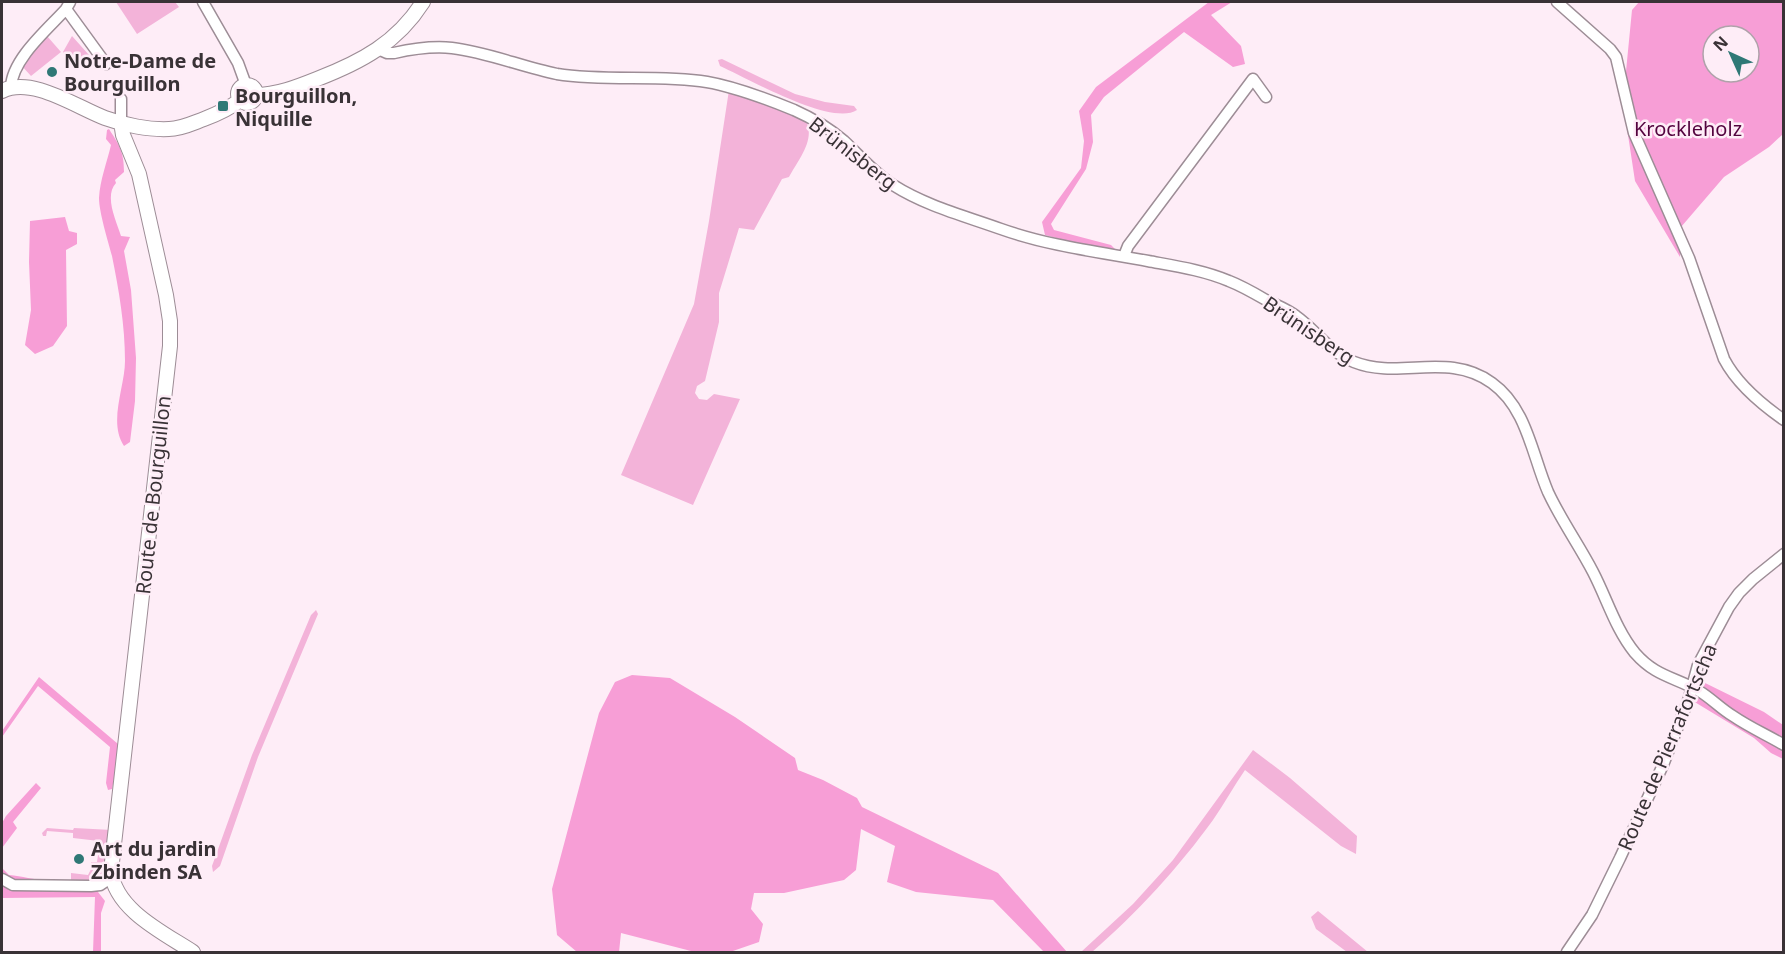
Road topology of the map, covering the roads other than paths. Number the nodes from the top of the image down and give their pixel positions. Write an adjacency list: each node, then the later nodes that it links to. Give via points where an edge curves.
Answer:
1 (203, 2): 8 (street)
2 (423, 2): 5 (main road, via 401,30)
3 (1557, 2): 13 (street, via 1616,57 1634,133 1689,258 1724,359 1745,387)
4 (68, 5): 6 (street); 7 (street, via 24,55)
5 (378, 50): 8 (main road, via 280,93 270,95); 12 (street, Brünisberg, via 394,53 453,48 567,75 682,79 730,87 823,125 882,177 920,199 1013,233 1073,249)
6 (106, 64)
7 (6, 89): 11 (main road, via 40,90)
8 (251, 90): 11 (main road, via 253,100 248,103 240,100 224,111 176,129)
9 (1266, 97): 12 (street, via 1253,79)
10 (121, 99): 11 (street)
11 (121, 122): 17 (main road, Route de Bourguillon, via 139,174 162,279 170,346)
12 (1124, 256): 15 (street, Brünisberg, via 1228,280 1297,316 1334,351 1357,363 1386,368 1453,367 1495,385 1524,424 1552,500 1628,643 1650,668)
13 (1784, 420)
14 (1784, 554): 15 (street, Route de Pierrafortscha, via 1753,579 1729,607 1698,665)
15 (1692, 688): 16 (street, Brünisberg); 20 (street, Route de Pierrafortscha, via 1663,765 1620,858 1592,915)
16 (1784, 745)
17 (112, 877): 18 (street, via 91,886 13,885); 19 (main road, Route de Bourguillon, via 122,900 135,913)
18 (2, 879)
19 (193, 952)
20 (1567, 952)

